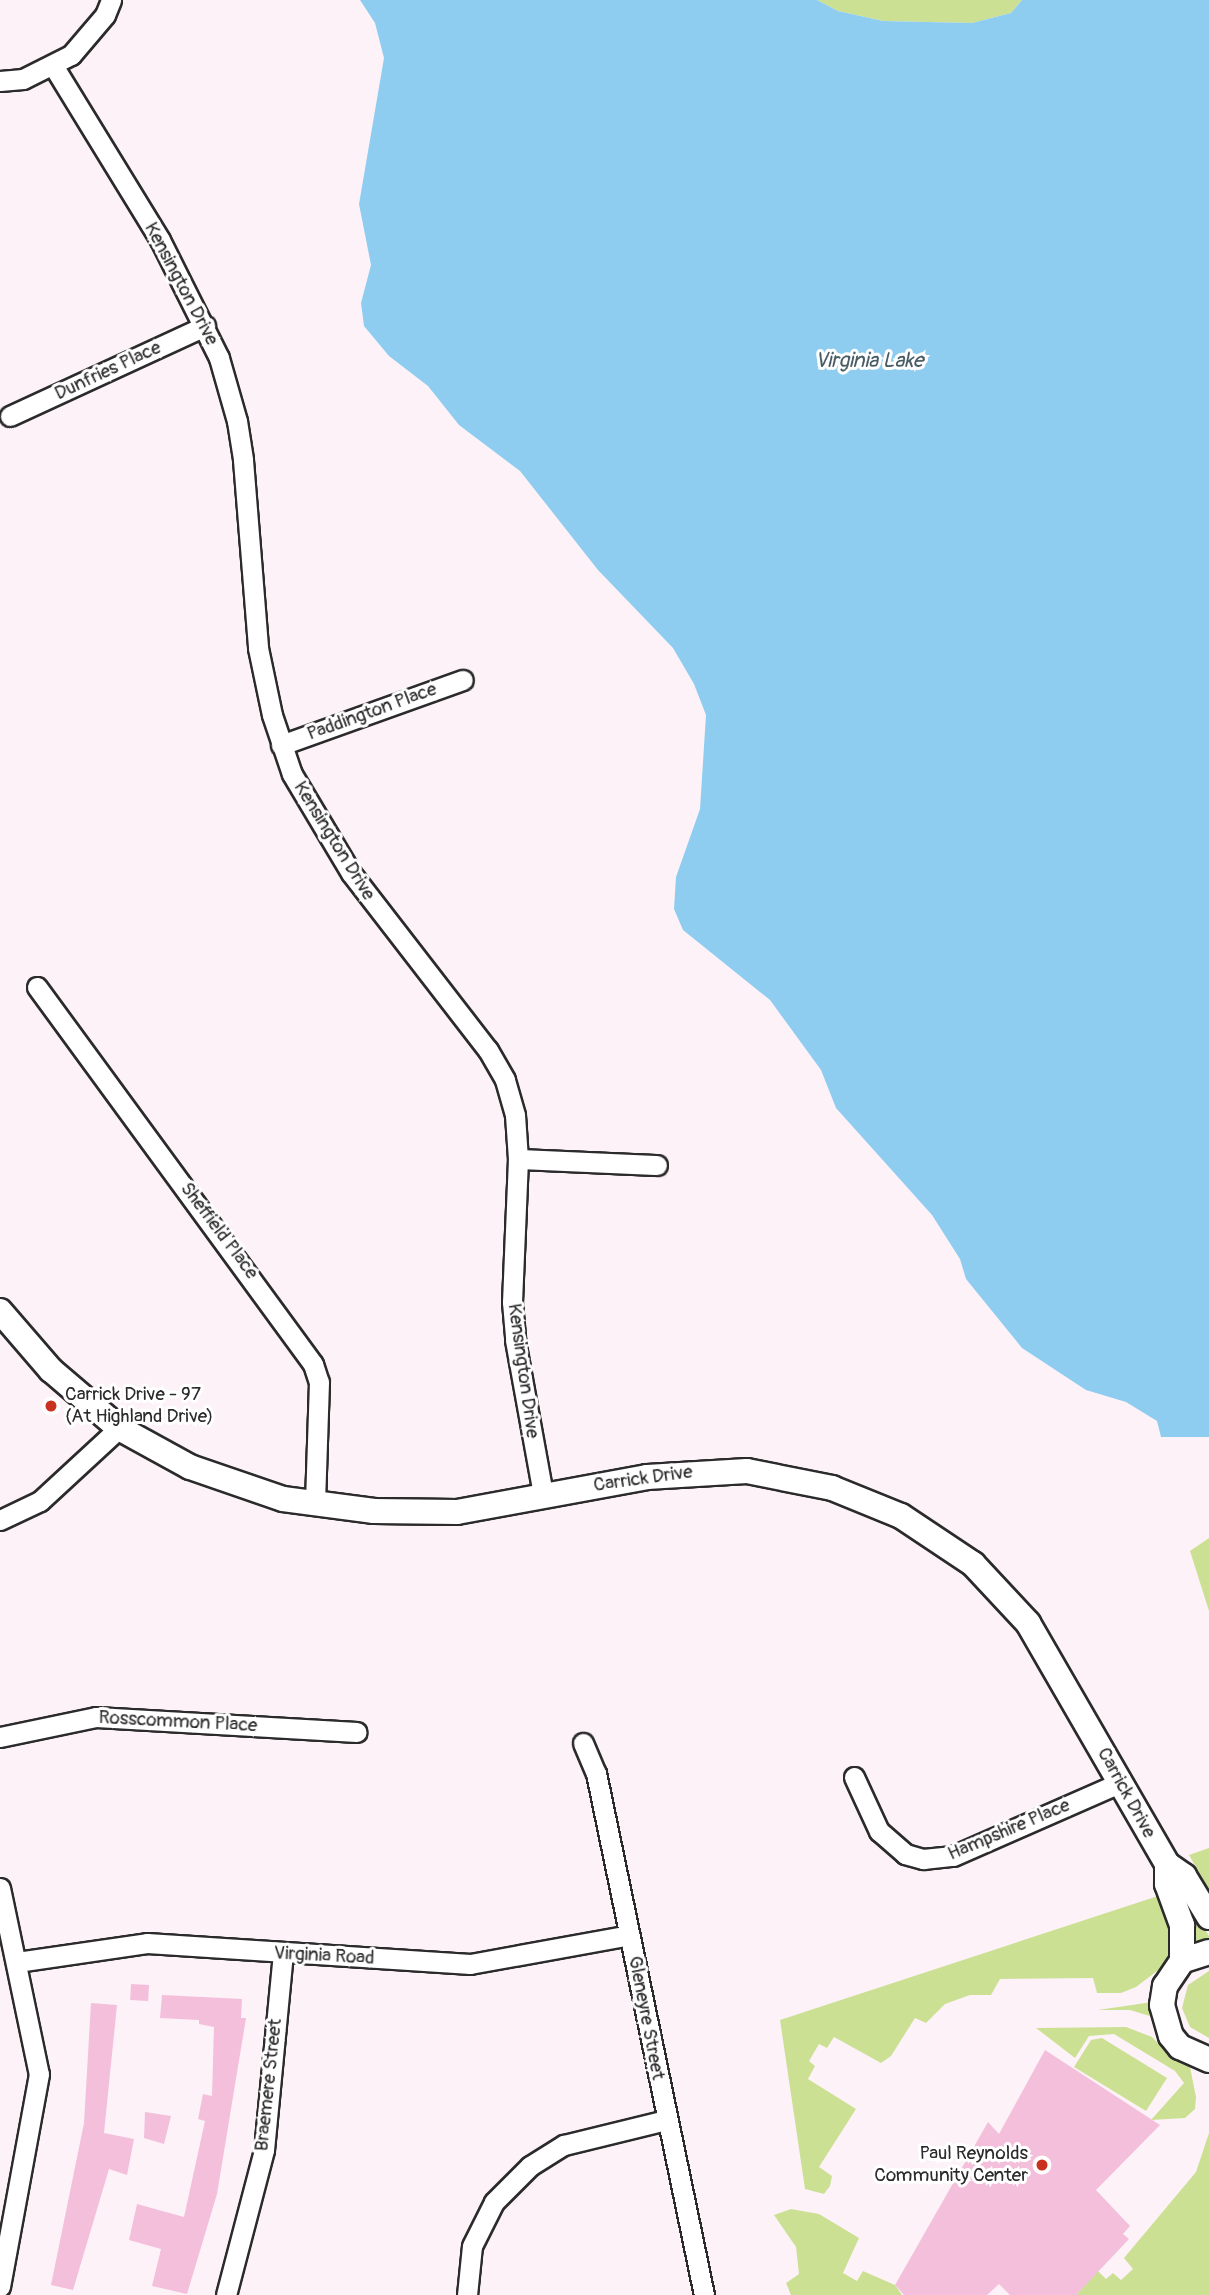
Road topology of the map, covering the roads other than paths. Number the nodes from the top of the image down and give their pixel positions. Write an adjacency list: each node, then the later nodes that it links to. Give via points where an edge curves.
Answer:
1 (111, 0): 2 (street, via 85,40)
2 (54, 67): 3 (street, via 23,79); 4 (street, Kensington Drive, via 160,240)
3 (0, 81)
4 (205, 326): 5 (street, Dunfries Place); 7 (street, Kensington Drive, via 237,421 258,648)
5 (10, 416)
6 (463, 680): 7 (street, Paddington Place)
7 (281, 745): 9 (street, Kensington Drive, via 304,799 338,854 488,1050 505,1080 515,1115)
8 (37, 987): 14 (street, Sheffield Place, via 313,1364 319,1382)
9 (518, 1159): 10 (street); 13 (street, Kensington Drive, via 512,1302)
10 (657, 1165)
11 (0, 1311): 12 (street, Carrick Drive, via 51,1370)
12 (119, 1428): 14 (street, Carrick Drive, via 222,1480); 15 (street, via 40,1501)
13 (543, 1494): 14 (street, Carrick Drive, via 457,1511 374,1511); 20 (street, Carrick Drive, via 708,1470 747,1471 832,1488 901,1516 973,1564 1006,1596 1046,1650)
14 (315, 1505)
15 (0, 1520)
16 (357, 1732): 17 (street, Rosscommon Place, via 96,1717)
17 (0, 1737)
18 (583, 1742): 24 (street, Gleneyre Street, via 596,1773)
19 (854, 1777): 20 (street, Hampshire Place, via 879,1831 905,1854 923,1859 953,1856)
20 (1119, 1783): 21 (street, Carrick Drive)
21 (1167, 1864): 23 (street, Carrick Drive, via 1184,1876); 27 (street, Carrick Drive, via 1167,1884 1182,1925)
22 (0, 1888): 28 (street)
23 (1209, 1917)
24 (629, 1935): 26 (street, Virginia Road, via 470,1964); 30 (street, Gleneyre Street)
25 (1209, 1952): 27 (street)
26 (283, 1954): 28 (street, Virginia Road, via 147,1943); 32 (street, Braemere Street, via 264,2150)
27 (1182, 1961): 29 (street, Carrick Drive, via 1165,1986 1164,2021 1181,2047)
28 (17, 1962): 31 (street, via 39,2074)
29 (1209, 2060)
30 (666, 2120): 33 (street, via 564,2145 530,2166 494,2202 472,2246); 34 (street, Gleneyre Street)
31 (0, 2286)
32 (226, 2295)
33 (467, 2295)
34 (704, 2295)

